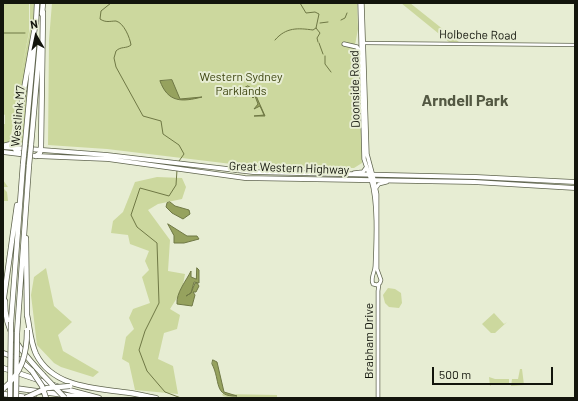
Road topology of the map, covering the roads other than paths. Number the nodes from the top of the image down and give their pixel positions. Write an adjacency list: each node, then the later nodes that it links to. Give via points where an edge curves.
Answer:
1 (37, 3): 5 (highway, Westlink M7)
2 (43, 3): 4 (highway, Westlink M7)
3 (361, 3): 6 (main road, Doonside Road)
4 (42, 12): 13 (highway, Westlink M7); 16 (highway)
5 (36, 21): 12 (highway); 13 (highway, Westlink M7)
6 (362, 43): 7 (street, Holbeche Road); 10 (main road, Doonside Road); 11 (main road, Doonside Road)
7 (380, 43): 9 (street, Holbeche Road); 10 (street, Holbeche Road)
8 (344, 44): 11 (main road, via 357,47)
9 (575, 45)
10 (364, 49): 25 (main road, Doonside Road, via 366,154)
11 (361, 56): 21 (main road, Doonside Road)
12 (16, 131): 14 (highway, via 12,143); 15 (highway)
13 (28, 145): 23 (highway, Westlink M7, bridge); 31 (highway, Westlink M7, bridge, via 29,165)
14 (3, 147): 15 (highway, Great Western Highway)
15 (15, 151): 16 (highway, Great Western Highway); 17 (highway, Great Western Highway); 18 (highway)
16 (43, 151): 19 (highway); 20 (highway, Great Western Highway, via 107,155)
17 (3, 153)
18 (27, 155): 19 (highway, Great Western Highway)
19 (36, 156): 20 (highway, Great Western Highway)
20 (172, 165): 22 (highway, Great Western Highway)
21 (366, 166): 24 (main road, via 363,172); 25 (main road, Doonside Road)
22 (181, 167): 24 (highway, Great Western Highway); 26 (highway, Great Western Highway, via 245,178)
23 (23, 170): 36 (highway); 44 (highway, Westlink M7, bridge, via 11,322)
24 (339, 174): 25 (highway, Great Western Highway)
25 (370, 174): 26 (main road); 28 (highway, Great Western Highway)
26 (372, 180): 27 (highway, Great Western Highway); 29 (main road); 33 (main road, via 375,267)
27 (397, 181): 29 (main road, via 381,183); 30 (highway, Great Western Highway, via 474,182)
28 (575, 182)
29 (376, 188): 32 (main road)
30 (575, 188)
31 (25, 203): 38 (highway); 45 (highway, Westlink M7, bridge, via 17,332)
32 (380, 276): 33 (main road); 35 (main road)
33 (373, 277): 34 (main road)
34 (374, 284): 35 (main road); 53 (main road, Brabham Drive)
35 (379, 284): 53 (main road, Brabham Drive)
36 (4, 298): 37 (highway); 49 (highway, bridge, via 6,321 11,336 24,354)
37 (3, 304)
38 (27, 315): 41 (highway, bridge, via 27,349 23,362 16,376); 43 (highway, via 36,354 57,377 75,384)
39 (3, 353): 48 (highway, bridge, via 19,359 32,371)
40 (3, 367): 51 (highway, via 66,390)
41 (3, 388): 50 (highway)
42 (3, 394): 47 (highway)
43 (148, 397): 46 (highway, bridge, via 70,386 45,388); 52 (highway)
44 (10, 398)
45 (16, 398)
46 (26, 398)
47 (34, 398)
48 (46, 398)
49 (65, 398)
50 (87, 398)
51 (99, 398)
52 (156, 398)
53 (377, 398)

